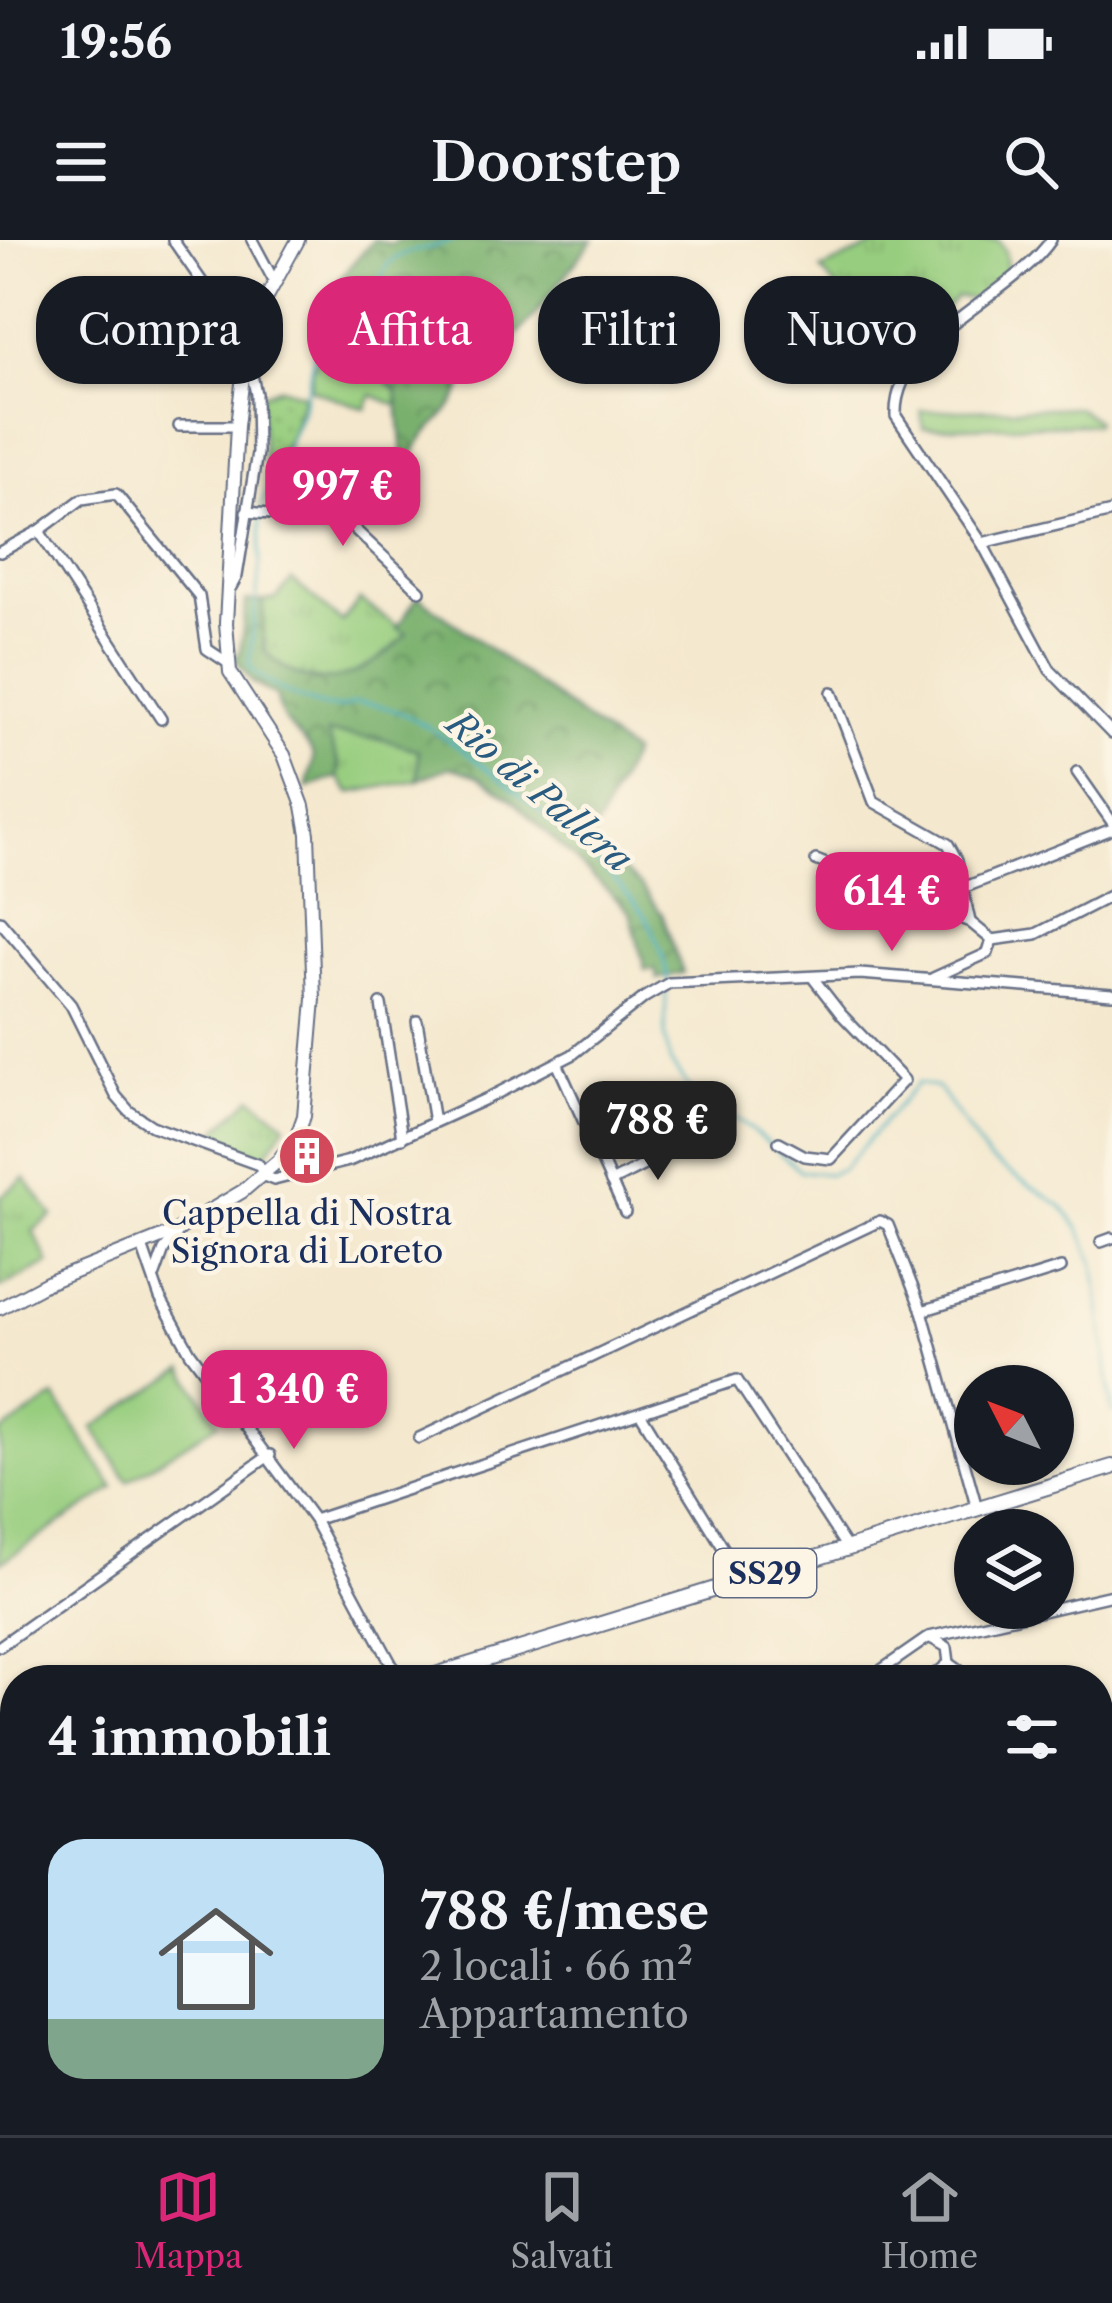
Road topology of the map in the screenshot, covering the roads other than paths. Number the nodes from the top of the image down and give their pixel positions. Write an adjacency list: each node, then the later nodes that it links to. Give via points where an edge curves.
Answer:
1 (173, 240): 5 (street)
2 (252, 240): 6 (street)
3 (298, 240): 7 (street)
4 (1051, 240): 15 (street, via 933,342 896,395 896,416 911,443)
5 (198, 276)
6 (271, 276)
7 (277, 276)
8 (242, 384): 11 (street)
9 (253, 384): 13 (street)
10 (179, 426): 11 (street)
11 (237, 426): 18 (street)
12 (1112, 512): 15 (street)
13 (255, 513): 17 (street, via 345,520); 18 (street)
14 (39, 531): 16 (street); 19 (street, via 82,500 116,494 199,596 207,649); 21 (street)
15 (982, 543): 22 (street, via 1050,670)
16 (0, 552)
17 (420, 591)
18 (227, 595): 19 (street)
19 (228, 664): 43 (street, via 284,755 310,854 314,999 304,1116)
20 (832, 692): 26 (street, via 874,802 948,844)
21 (161, 719)
22 (1112, 734)
23 (1077, 772): 24 (street)
24 (1112, 826): 26 (street)
25 (816, 860): 29 (street)
26 (963, 888): 29 (street)
27 (1112, 895): 32 (street, via 1036,934)
28 (0, 921): 30 (street)
29 (970, 922): 32 (street)
30 (13, 934): 31 (street); 43 (street, via 71,1005 129,1112 259,1165)
31 (0, 935)
32 (992, 940): 34 (street, via 988,953)
33 (813, 978): 34 (street); 38 (street, via 670,984); 41 (street, via 904,1080 832,1159)
34 (930, 980): 35 (street)
35 (1112, 994)
36 (381, 1004): 40 (street)
37 (417, 1021): 39 (street)
38 (557, 1063): 39 (street); 44 (street)
39 (434, 1122): 40 (street)
40 (402, 1138): 43 (street, via 285,1179)
41 (779, 1142)
42 (685, 1144): 44 (street)
43 (265, 1176): 46 (street)
44 (611, 1182): 45 (street)
45 (625, 1212)
46 (183, 1227): 47 (street); 49 (street)
47 (142, 1246): 49 (street); 50 (street)
48 (1061, 1268): 51 (street)
49 (154, 1280): 54 (street, via 190,1352)
50 (0, 1308)
51 (922, 1311): 53 (street, via 880,1221); 56 (street)
52 (641, 1414): 57 (street); 58 (street, via 737,1380); 59 (street)
53 (418, 1438)
54 (269, 1455): 57 (street); 62 (street)
55 (1112, 1467): 56 (main road, SS29)
56 (976, 1508): 58 (main road, SS29)
57 (314, 1520): 64 (street)
58 (847, 1548): 59 (main road, SS29)
59 (743, 1580): 65 (main road, SS29)
60 (1112, 1594): 61 (street)
61 (929, 1636): 63 (street, via 947,1647); 66 (street)
62 (0, 1646)
63 (949, 1663): 67 (street); 68 (street)
64 (392, 1665)
65 (487, 1665)
66 (888, 1665)
67 (947, 1665)
68 (952, 1665)

